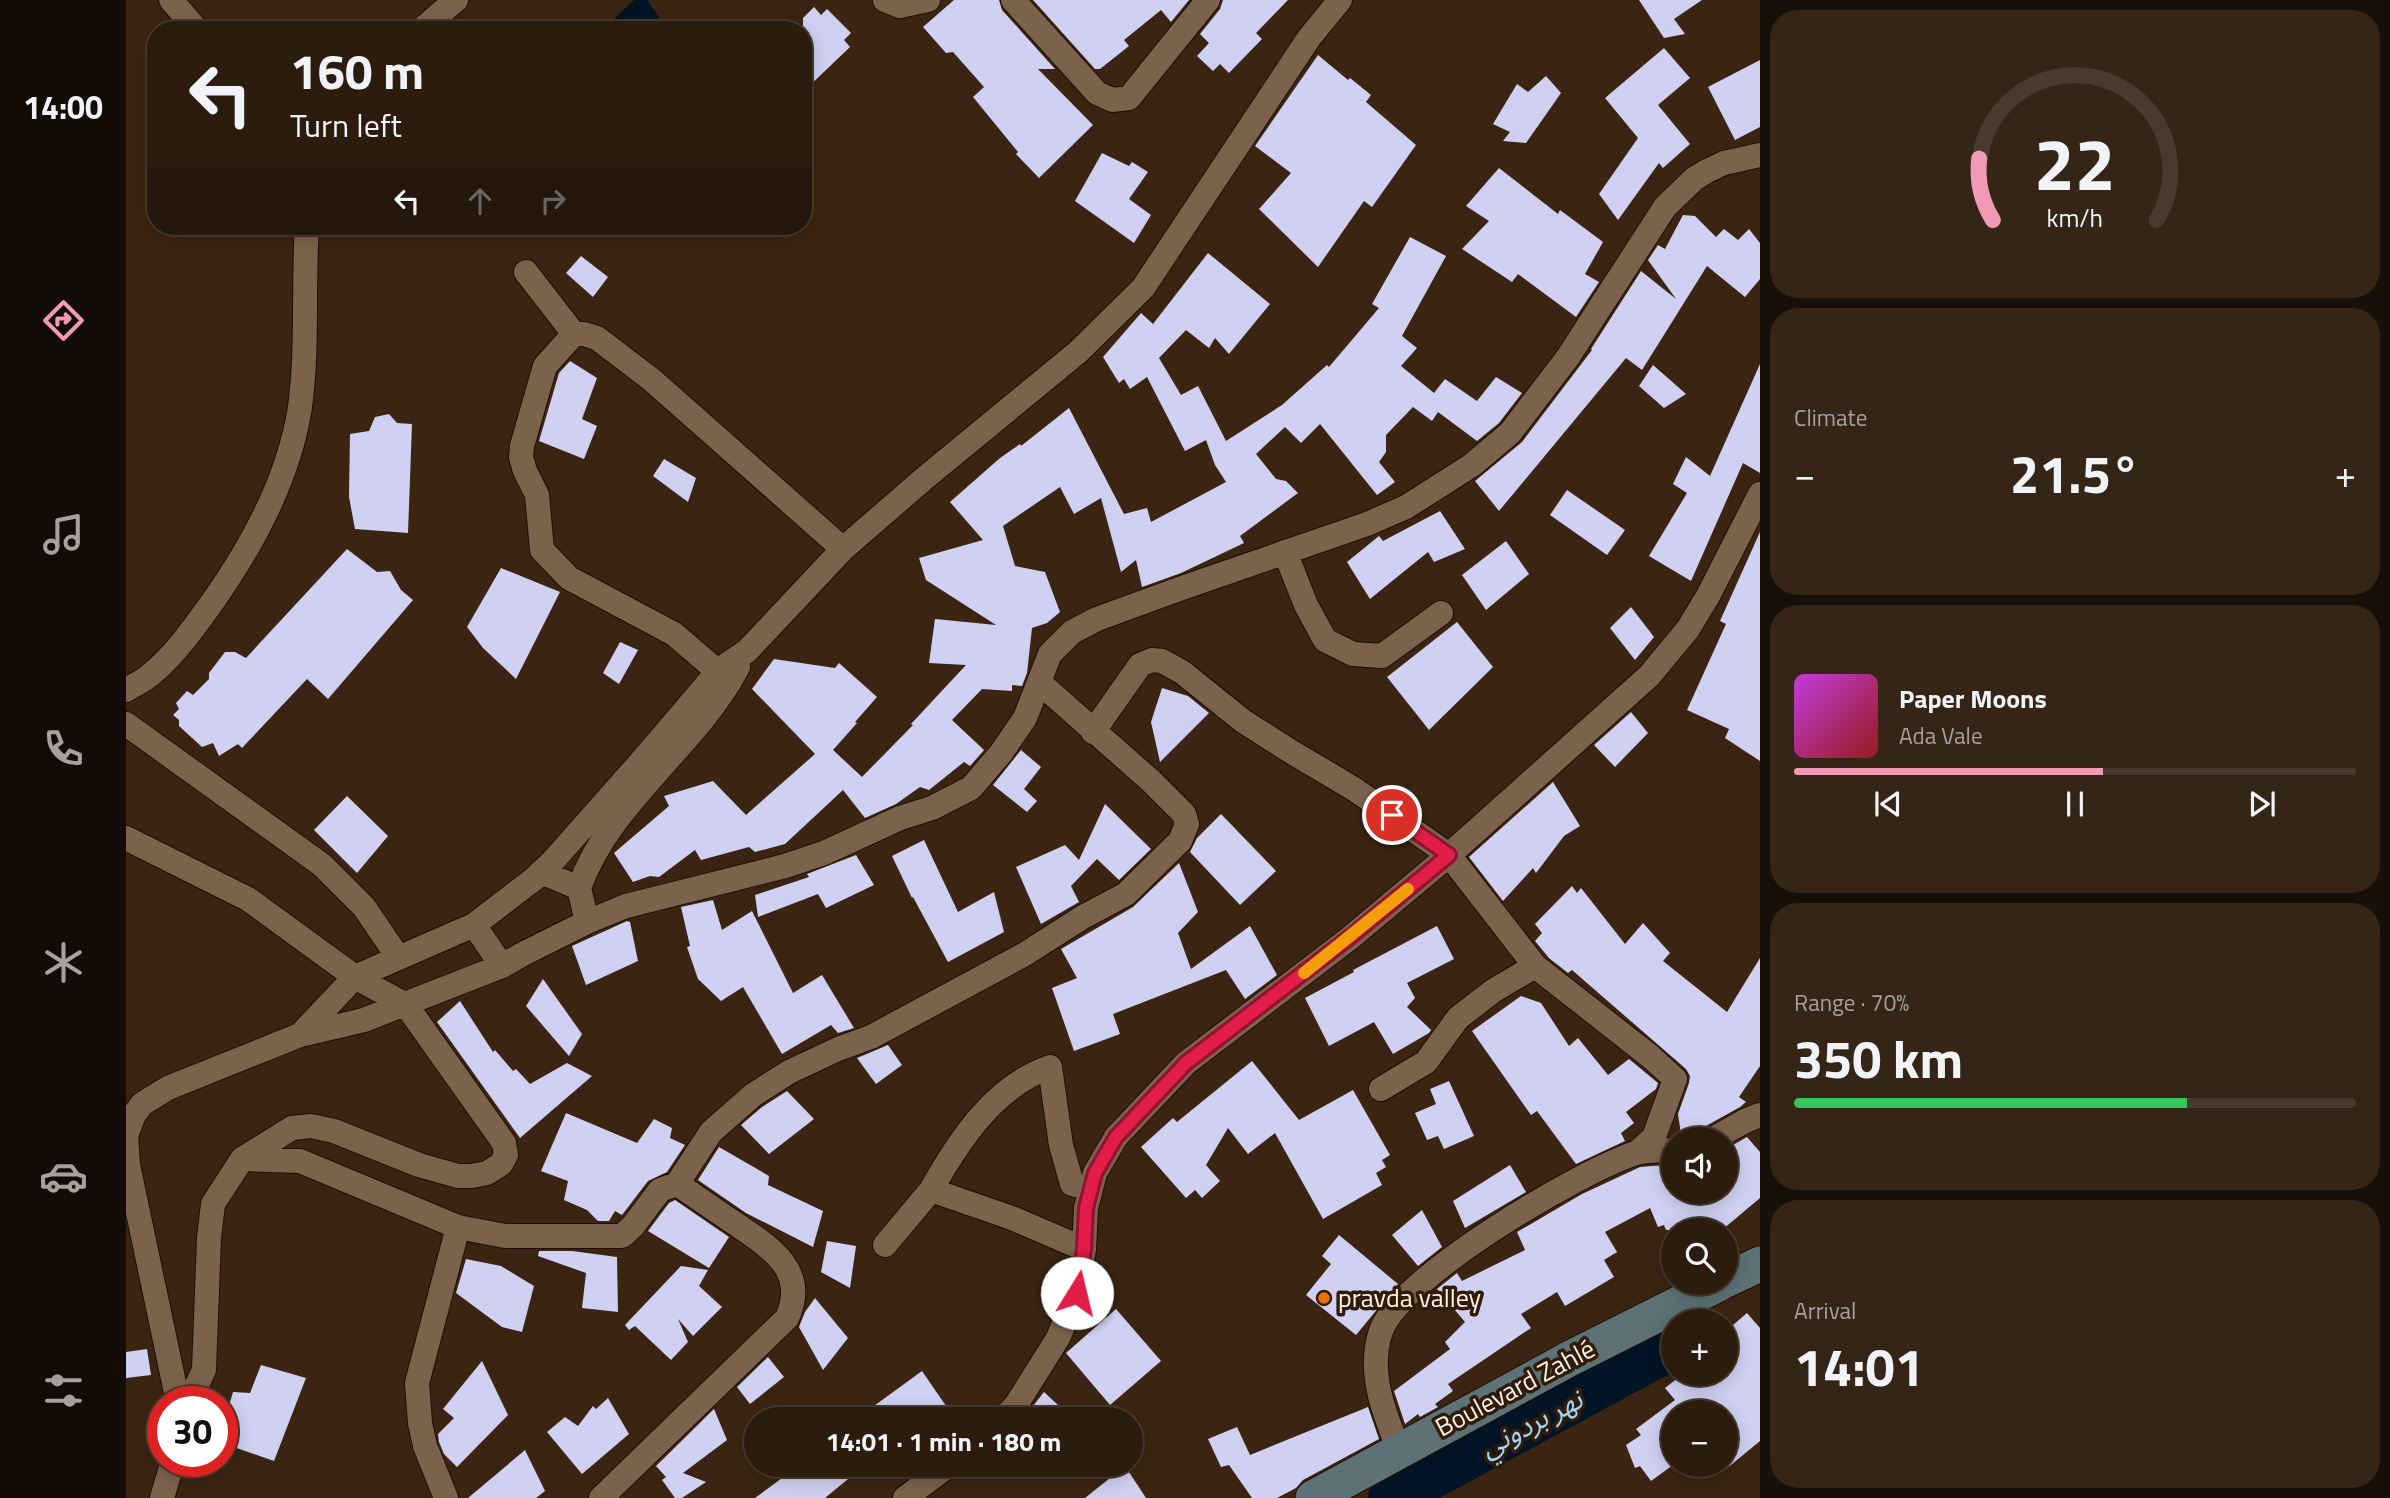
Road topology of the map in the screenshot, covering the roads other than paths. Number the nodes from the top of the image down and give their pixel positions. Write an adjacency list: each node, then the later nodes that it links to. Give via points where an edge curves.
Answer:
1 (171, 0): 8 (street)
2 (456, 0): 9 (street)
3 (885, 0): 4 (street, via 900,6)
4 (928, 0)
5 (1013, 0): 6 (street, via 1097,93 1112,100 1129,98)
6 (1208, 0)
7 (1340, 0): 15 (street, via 1309,38 1143,288 1078,352)
8 (189, 21)
9 (432, 21)
10 (1760, 155): 16 (street, via 1707,171 1665,207 1568,357 1510,433 1472,465 1406,507)
11 (306, 235): 20 (street, via 304,358 291,450 256,537 239,565 191,633 149,677)
12 (526, 272): 13 (street)
13 (574, 334): 15 (street, via 597,338 652,380); 18 (street, via 545,366 522,446 525,471 537,495 542,550 569,578 674,635)
14 (1757, 505): 24 (street, via 1708,596 1665,658)
15 (843, 549): 18 (street)
16 (1285, 552): 17 (street, via 1325,640 1353,654 1382,656); 19 (street, via 1072,632 1051,654)
17 (1441, 613)
18 (725, 676): 25 (street); 26 (street, via 709,710 632,799 587,864)
19 (1040, 683): 22 (street); 27 (street, via 1025,718 971,788 824,853 626,906)
20 (126, 690)
21 (126, 724): 29 (street, via 321,865 365,907)
22 (1093, 732): 24 (street, via 1140,665 1161,662); 41 (street, via 1184,814 1187,824 1166,858 1126,894 1025,954 871,1037 789,1072 753,1095 711,1132)
23 (126, 838): 32 (street, via 248,899)
24 (1449, 855): 31 (street); 42 (street, via 1186,1063 1116,1137)
25 (541, 872): 26 (street); 28 (street)
26 (579, 888): 27 (street)
27 (587, 922): 30 (street)
28 (474, 925): 29 (street); 30 (street)
29 (398, 957): 32 (street)
30 (502, 966): 33 (street)
31 (1535, 966): 35 (street, via 1458,1018 1426,1062); 39 (street, via 1675,1079 1654,1137)
32 (355, 977): 33 (street); 34 (street)
33 (406, 1005): 34 (street); 40 (street, via 504,1143 506,1155 501,1164 487,1173 458,1176 311,1126 292,1128)
34 (300, 1035): 50 (street, via 168,1088 142,1104 126,1135 128,1165)
35 (1381, 1089)
36 (1760, 1115): 37 (street)
37 (1734, 1127)
38 (1661, 1151): 39 (street)
39 (1638, 1152): 53 (street, via 1596,1170 1457,1252 1387,1318 1376,1348 1380,1396)
40 (242, 1159): 44 (street, via 300,1161); 51 (street, via 214,1204 204,1370)
41 (677, 1184): 44 (street, via 660,1190 622,1236 505,1236); 58 (street, via 779,1256 790,1274 791,1309 780,1325)
42 (1091, 1189): 43 (street, via 1072,1184 1061,1145 1050,1067 1031,1073 988,1108 951,1154); 46 (street)
43 (931, 1190): 45 (street); 46 (street)
44 (458, 1227): 57 (street, via 417,1383 425,1447)
45 (885, 1245)
46 (1084, 1249): 52 (street, via 1077,1293 1058,1338)
47 (1760, 1264): 48 (main road)
48 (1738, 1274)
49 (1696, 1295): 53 (main road, Boulevard Zahlé)
50 (175, 1386)
51 (196, 1386)
52 (1014, 1407)
53 (1399, 1450): 60 (main road, Boulevard Zahlé)
54 (168, 1477): 56 (street)
55 (933, 1477): 59 (street)
56 (162, 1498)
57 (446, 1498)
58 (601, 1498)
59 (905, 1498)
60 (1313, 1498)

